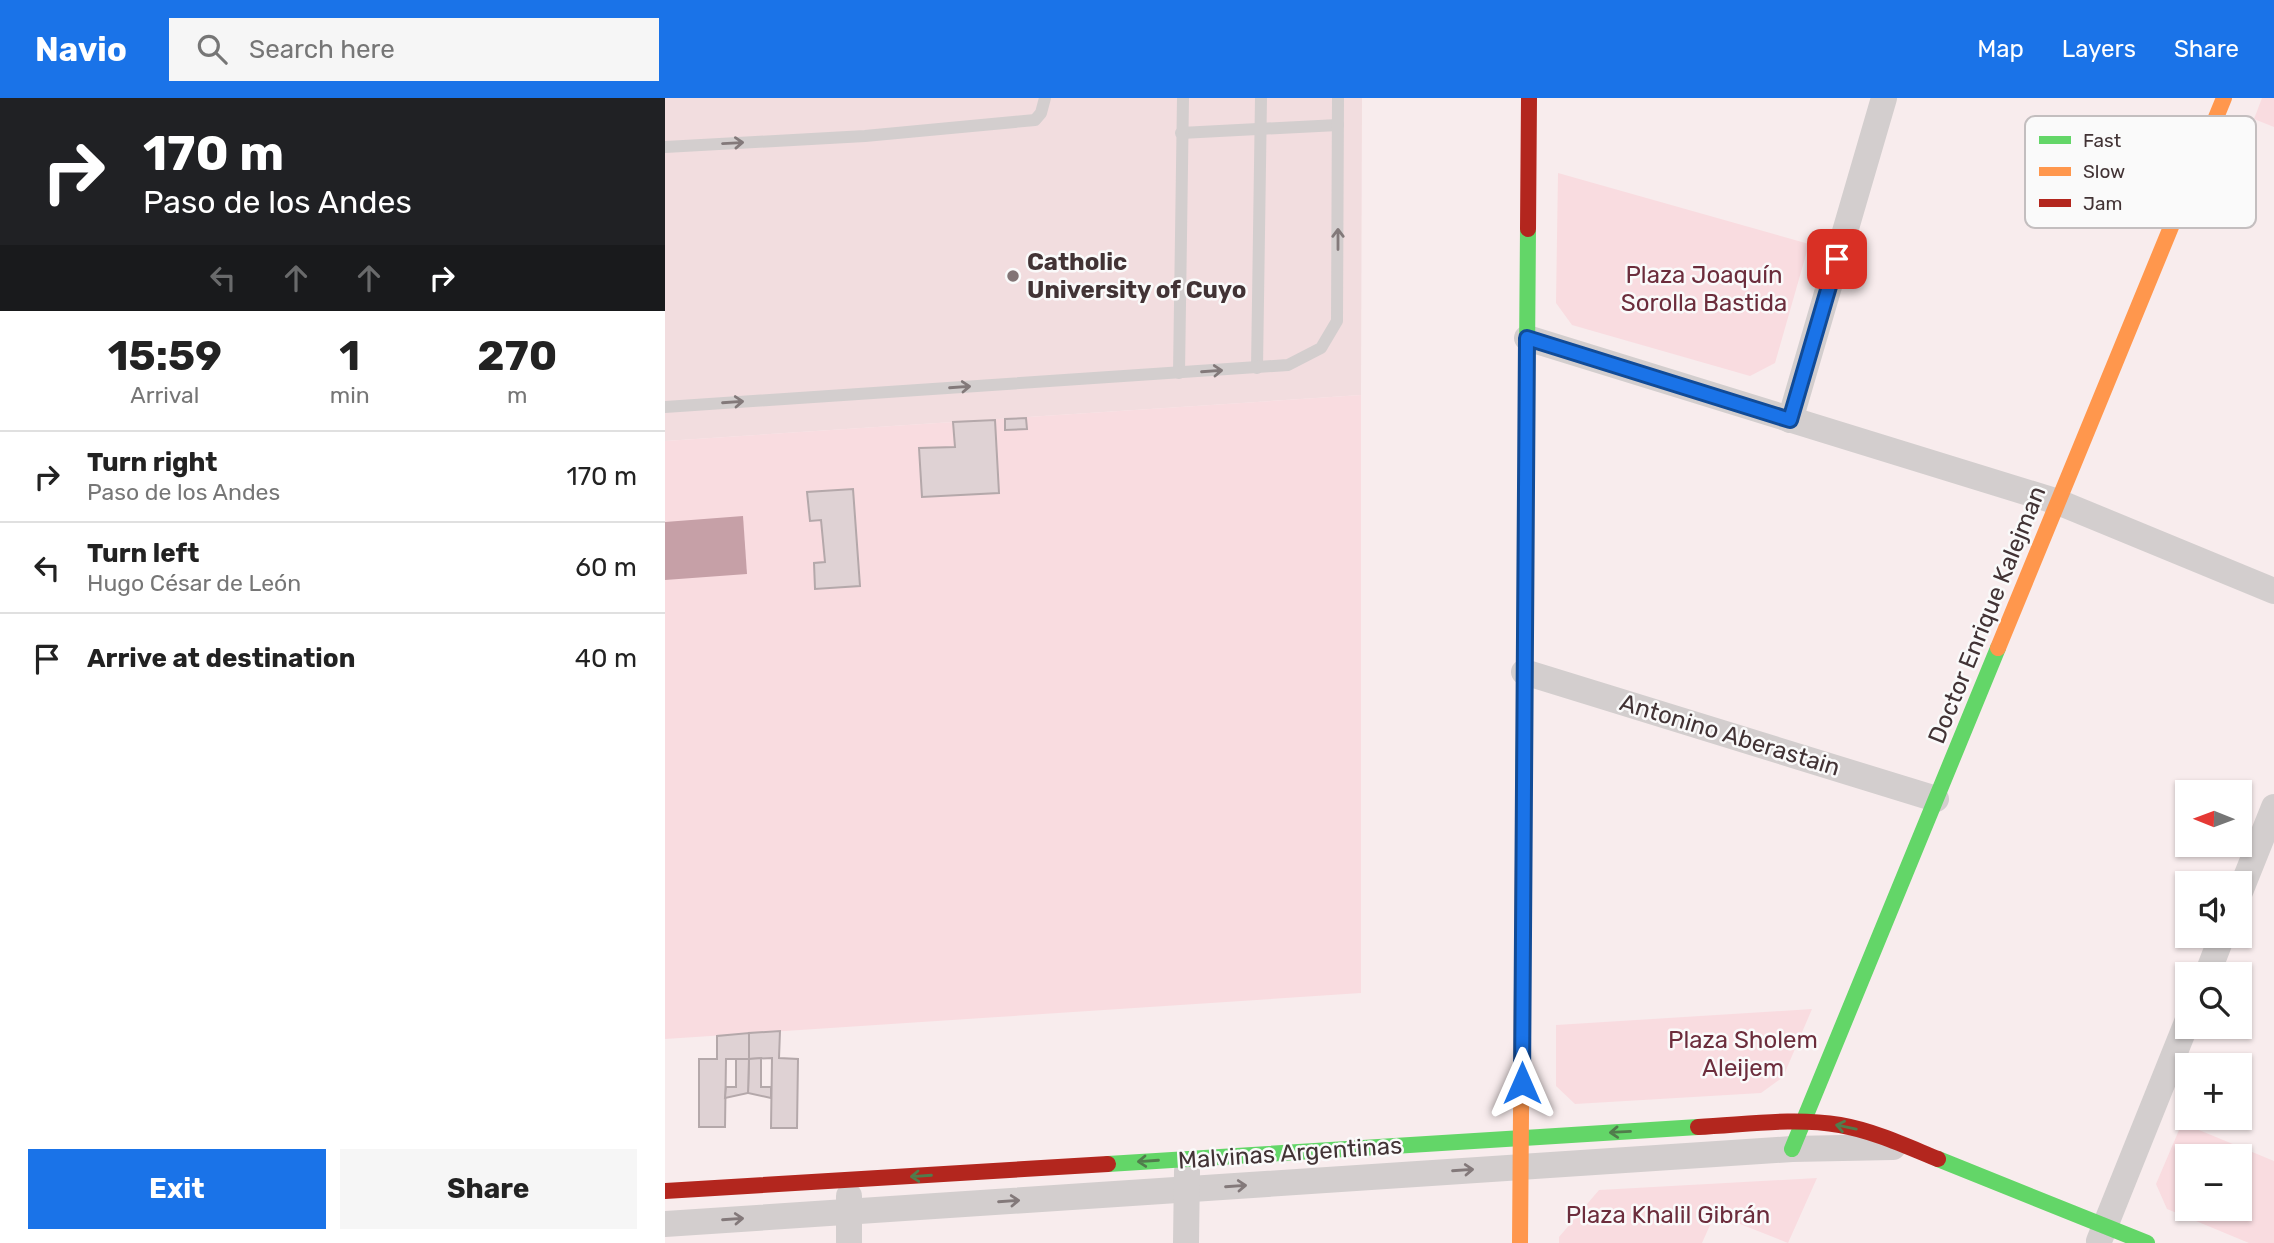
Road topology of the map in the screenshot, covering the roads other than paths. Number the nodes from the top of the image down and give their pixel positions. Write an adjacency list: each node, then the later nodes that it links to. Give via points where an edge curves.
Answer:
1 (1045, 98): 12 (lane, one-way to 1, via 865,136 1035,120)
2 (1183, 98): 11 (lane)
3 (1261, 98): 10 (lane)
4 (1338, 98): 9 (lane)
5 (1528, 98): 14 (street)
6 (1884, 98): 18 (street)
7 (2224, 98): 8 (street, Doctor Enrique Kalejman)
8 (2217, 116)
9 (1338, 125): 10 (lane); 15 (lane, one-way to 9, via 1287,365 1321,348 1337,321)
10 (1261, 129): 11 (lane); 15 (lane)
11 (1181, 133): 16 (lane)
12 (665, 147)
13 (2171, 228): 19 (street, Doctor Enrique Kalejman)
14 (1527, 338): 18 (street); 21 (street)
15 (1257, 368): 16 (lane, one-way to 15)
16 (1179, 373): 17 (lane, one-way to 16)
17 (665, 407)
18 (1790, 420): 19 (street)
19 (2058, 502): 20 (street); 22 (street, Doctor Enrique Kalejman)
20 (2274, 591)
21 (1524, 672): 22 (street, Antonino Aberastain); 27 (street)
22 (1936, 799): 26 (street, Doctor Enrique Kalejman)
23 (2274, 807): 24 (street)
24 (2248, 871)
25 (2180, 1039): 37 (street)
26 (1803, 1121): 27 (street, Malvinas Argentinas, one-way to 27); 28 (street, Malvinas Argentinas, one-way to 26, via 1874,1133); 29 (street, Doctor Enrique Kalejman)
27 (1521, 1138): 30 (street, Malvinas Argentinas); 31 (street)
28 (1911, 1147): 29 (street, Malvinas Argentinas); 37 (street, Malvinas Argentinas)
29 (1792, 1149): 31 (street, Malvinas Argentinas)
30 (1187, 1159): 32 (street, Malvinas Argentinas, one-way to 32); 33 (street)
31 (1521, 1167): 33 (street, Malvinas Argentinas, one-way to 31); 40 (street)
32 (850, 1180): 34 (street, Malvinas Argentinas); 35 (street)
33 (1187, 1189): 35 (street, Malvinas Argentinas, one-way to 33); 39 (street)
34 (665, 1191)
35 (849, 1212): 36 (street, Malvinas Argentinas, one-way to 35); 38 (street)
36 (665, 1224)
37 (2102, 1235): 41 (street, Malvinas Argentinas)
38 (849, 1243)
39 (1186, 1243)
40 (1520, 1243)
41 (2147, 1243)

